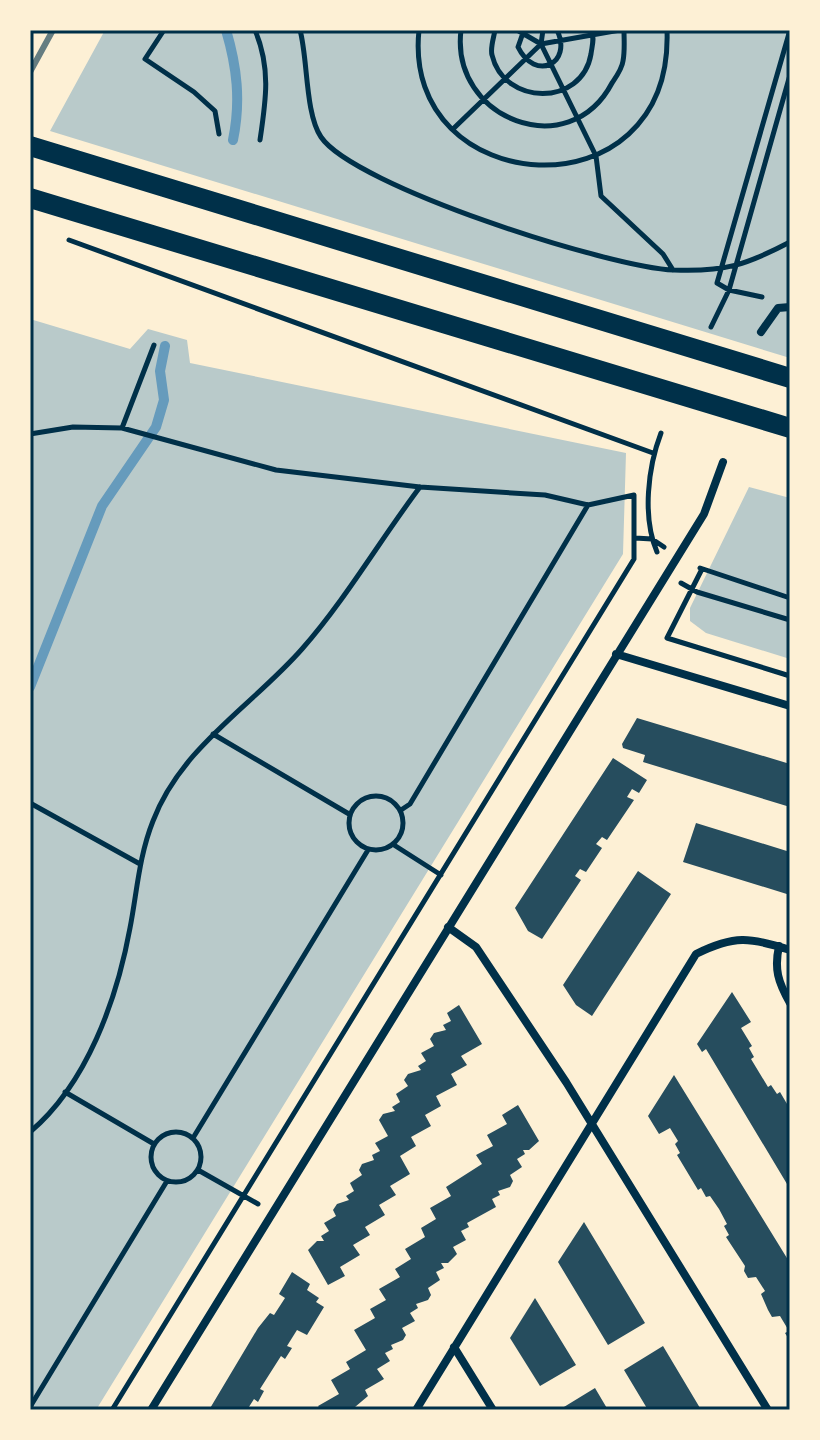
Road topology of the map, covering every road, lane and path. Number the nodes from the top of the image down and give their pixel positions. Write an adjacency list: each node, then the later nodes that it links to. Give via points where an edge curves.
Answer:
1 (164, 30): 24 (path, via 145,59 215,111)
2 (255, 30): 25 (path, via 269,87)
3 (300, 30): 33 (path, via 320,136 345,161 451,208 578,252)
4 (419, 30): 23 (path, via 422,77)
5 (461, 30): 21 (path, via 465,76)
6 (495, 30): 19 (path, via 491,54)
7 (543, 30): 15 (path)
8 (557, 30): 14 (path)
9 (622, 30): 13 (path); 22 (path, via 623,64 603,101)
10 (667, 30): 27 (path, via 668,56 660,87 644,116 624,138)
11 (790, 30): 31 (path)
12 (521, 31): 15 (path); 16 (path, via 518,47)
13 (592, 33): 14 (path); 20 (path, via 588,69)
14 (563, 42): 15 (path); 17 (path, via 560,55)
15 (541, 44): 16 (path); 17 (path)
16 (525, 60): 17 (path); 19 (path)
17 (549, 65): 20 (path)
18 (790, 75): 32 (path)
19 (504, 79): 20 (path, via 538,96); 21 (path)
20 (566, 90): 22 (path)
21 (482, 101): 22 (path, via 513,121 551,127); 23 (path)
22 (578, 119): 27 (path)
23 (453, 129): 27 (path, via 477,149 521,164 568,165)
24 (219, 134)
25 (260, 140)
26 (30, 146): 40 (main road)
27 (596, 156): 33 (path, via 601,196)
28 (36, 200): 42 (main road)
29 (64, 238): 45 (path)
30 (790, 242): 32 (path)
31 (720, 269): 32 (path); 33 (path); 34 (path, via 717,283)
32 (734, 269): 34 (path)
33 (674, 270)
34 (729, 290): 36 (path, via 761,296); 37 (path)
35 (790, 307): 36 (street)
36 (778, 308): 38 (street)
37 (711, 327)
38 (761, 332)
39 (154, 345): 41 (path)
40 (790, 378)
41 (122, 428): 44 (path, via 73,427); 47 (path, via 276,470)
42 (790, 428)
43 (661, 433): 45 (path)
44 (30, 434)
45 (653, 453): 50 (path)
46 (723, 462): 51 (street, via 704,514)
47 (420, 487): 48 (path, via 545,495); 60 (path, via 302,649)
48 (588, 505): 49 (path, via 634,495); 62 (path, via 410,804)
49 (635, 538): 50 (path); 67 (path, via 634,559)
50 (652, 539): 51 (path); 53 (path)
51 (678, 556): 52 (path); 53 (street)
52 (702, 569): 54 (path); 55 (path)
53 (666, 575): 54 (path); 57 (street)
54 (690, 588): 56 (path); 58 (path, via 667,638)
55 (790, 598)
56 (790, 620)
57 (616, 654): 59 (street); 68 (street)
58 (790, 676)
59 (790, 706)
60 (213, 734): 63 (path); 66 (path, via 166,790)
61 (30, 803): 66 (path)
62 (401, 810): 63 (path, via 389,798 373,795 358,801); 64 (path, via 404,828)
63 (349, 814): 65 (path, via 349,829)
64 (394, 845): 65 (path); 67 (path)
65 (368, 850): 75 (path)
66 (140, 864): 72 (path, via 120,976 89,1051)
67 (441, 875): 79 (path)
68 (448, 927): 73 (street, via 476,947); 80 (street)
69 (779, 946): 70 (street); 71 (street, via 775,966); 73 (street, via 749,938 721,941 696,954)
70 (790, 950)
71 (790, 1003)
72 (65, 1092): 74 (path); 76 (path)
73 (591, 1123): 81 (street); 87 (street)
74 (30, 1132)
75 (193, 1138): 76 (path, via 180,1132 165,1134); 77 (path, via 201,1159)
76 (154, 1144): 78 (path, via 150,1158 155,1172)
77 (198, 1170): 78 (path, via 190,1179); 79 (path)
78 (167, 1181): 82 (path)
79 (243, 1196): 80 (path); 83 (path)
80 (272, 1213): 84 (street)
81 (454, 1347): 85 (street); 86 (street)
82 (30, 1407)
83 (112, 1410)
84 (151, 1410)
85 (416, 1410)
86 (493, 1410)
87 (768, 1410)

